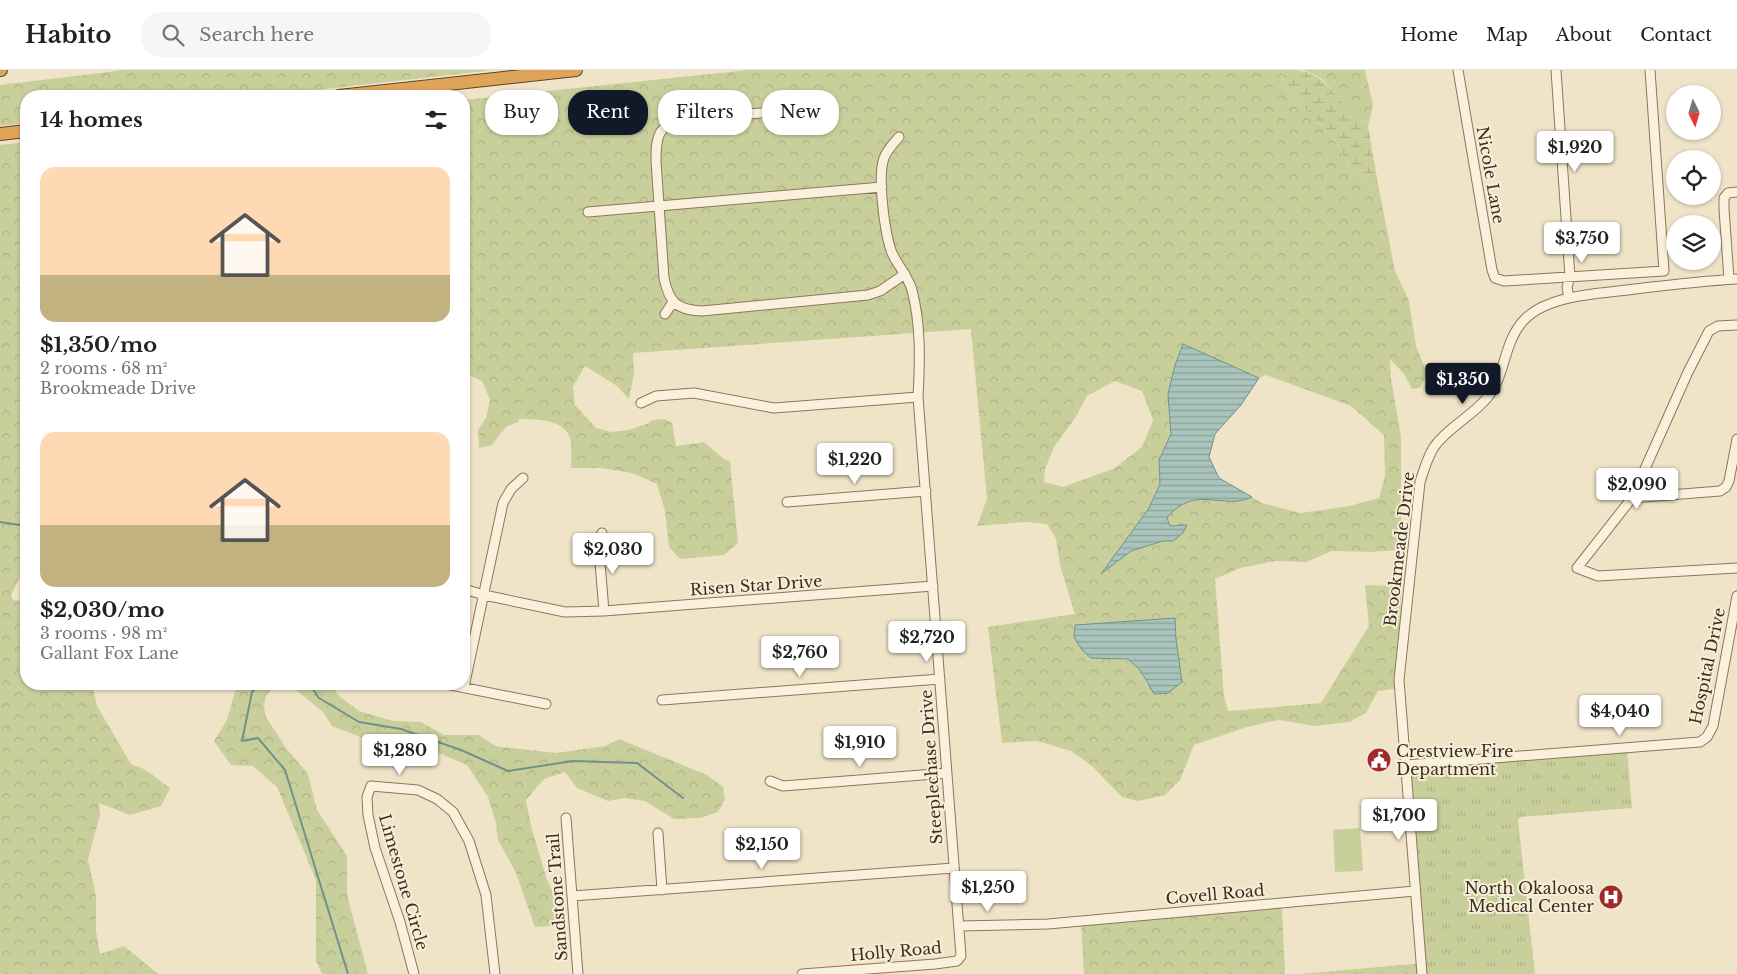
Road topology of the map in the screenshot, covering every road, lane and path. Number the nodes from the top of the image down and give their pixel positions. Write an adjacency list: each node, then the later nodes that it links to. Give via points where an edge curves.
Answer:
1 (576, 70): 5 (highway)
2 (1458, 70): 15 (street, Nicole Lane, via 1495,278 1501,281)
3 (1556, 70): 15 (street)
4 (1650, 70): 15 (street, via 1664,271)
5 (394, 90)
6 (762, 113): 12 (street, via 682,119 662,129 656,145)
7 (20, 132): 8 (highway)
8 (0, 134)
9 (899, 137): 10 (street, Steeplechase Drive, via 884,159)
10 (882, 187): 12 (street); 14 (street, Steeplechase Drive, via 887,238)
11 (1737, 192): 16 (street, via 1728,193 1724,198)
12 (660, 206): 13 (street); 18 (street, via 664,278)
13 (588, 212)
14 (905, 274): 18 (street, via 868,295 702,311 690,310); 21 (street, Steeplechase Drive, via 912,288 917,314)
15 (1570, 277): 17 (street, via 1567,287)
16 (1733, 279): 17 (street, Brookmeade Drive)
17 (1569, 298): 40 (street, Brookmeade Drive, via 1539,308 1524,320 1514,332 1502,370 1488,397 1444,436 1426,464 1420,482 1398,680)
18 (673, 302): 19 (street)
19 (665, 314)
20 (1737, 324): 26 (street, via 1718,326 1709,332)
21 (918, 397): 22 (street, via 774,408 694,393 656,396); 25 (street, Steeplechase Drive)
22 (642, 404)
23 (1737, 439): 26 (street, via 1729,481 1720,491)
24 (523, 478): 32 (street, via 503,503)
25 (926, 491): 27 (street); 30 (street, Steeplechase Drive)
26 (1632, 498): 29 (street, via 1577,568 1598,576)
27 (787, 502)
28 (602, 533): 34 (street, via 598,539)
29 (1737, 568)
30 (933, 586): 34 (street, Risen Star Drive); 36 (street, Steeplechase Drive)
31 (470, 591): 32 (street, Risen Star Drive)
32 (484, 595): 34 (street, Risen Star Drive, via 565,612); 35 (street)
33 (1737, 596): 40 (street, Hospital Drive, via 1713,726 1708,737 1700,742)
34 (604, 611)
35 (470, 659)
36 (940, 679): 38 (street); 41 (street, Steeplechase Drive)
37 (470, 688): 39 (street)
38 (662, 700)
39 (546, 704)
40 (1405, 765): 47 (street, Brookmeade Drive)
41 (947, 773): 42 (street, via 783,786); 45 (street, Steeplechase Drive)
42 (770, 781)
43 (566, 818): 48 (street, Sandstone Trail)
44 (658, 833): 46 (street)
45 (954, 868): 46 (street); 50 (street, Steeplechase Drive)
46 (662, 890): 48 (street)
47 (1415, 891): 49 (street, Covell Road); 58 (street, Brookmeade Drive)
48 (572, 896): 55 (street, Sandstone Trail)
49 (1018, 924): 50 (street, Holly Road)
50 (959, 926): 51 (street, Holly Road, via 961,956 957,961)
51 (934, 964): 52 (street, Holly Road); 57 (street)
52 (842, 972): 56 (street, Holly Road)
53 (414, 974): 54 (street, Limestone Circle, via 368,815 367,797 371,786 418,790 453,812 469,842 486,895)
54 (495, 974)
55 (578, 974)
56 (802, 974)
57 (935, 974)
58 (1422, 974)

